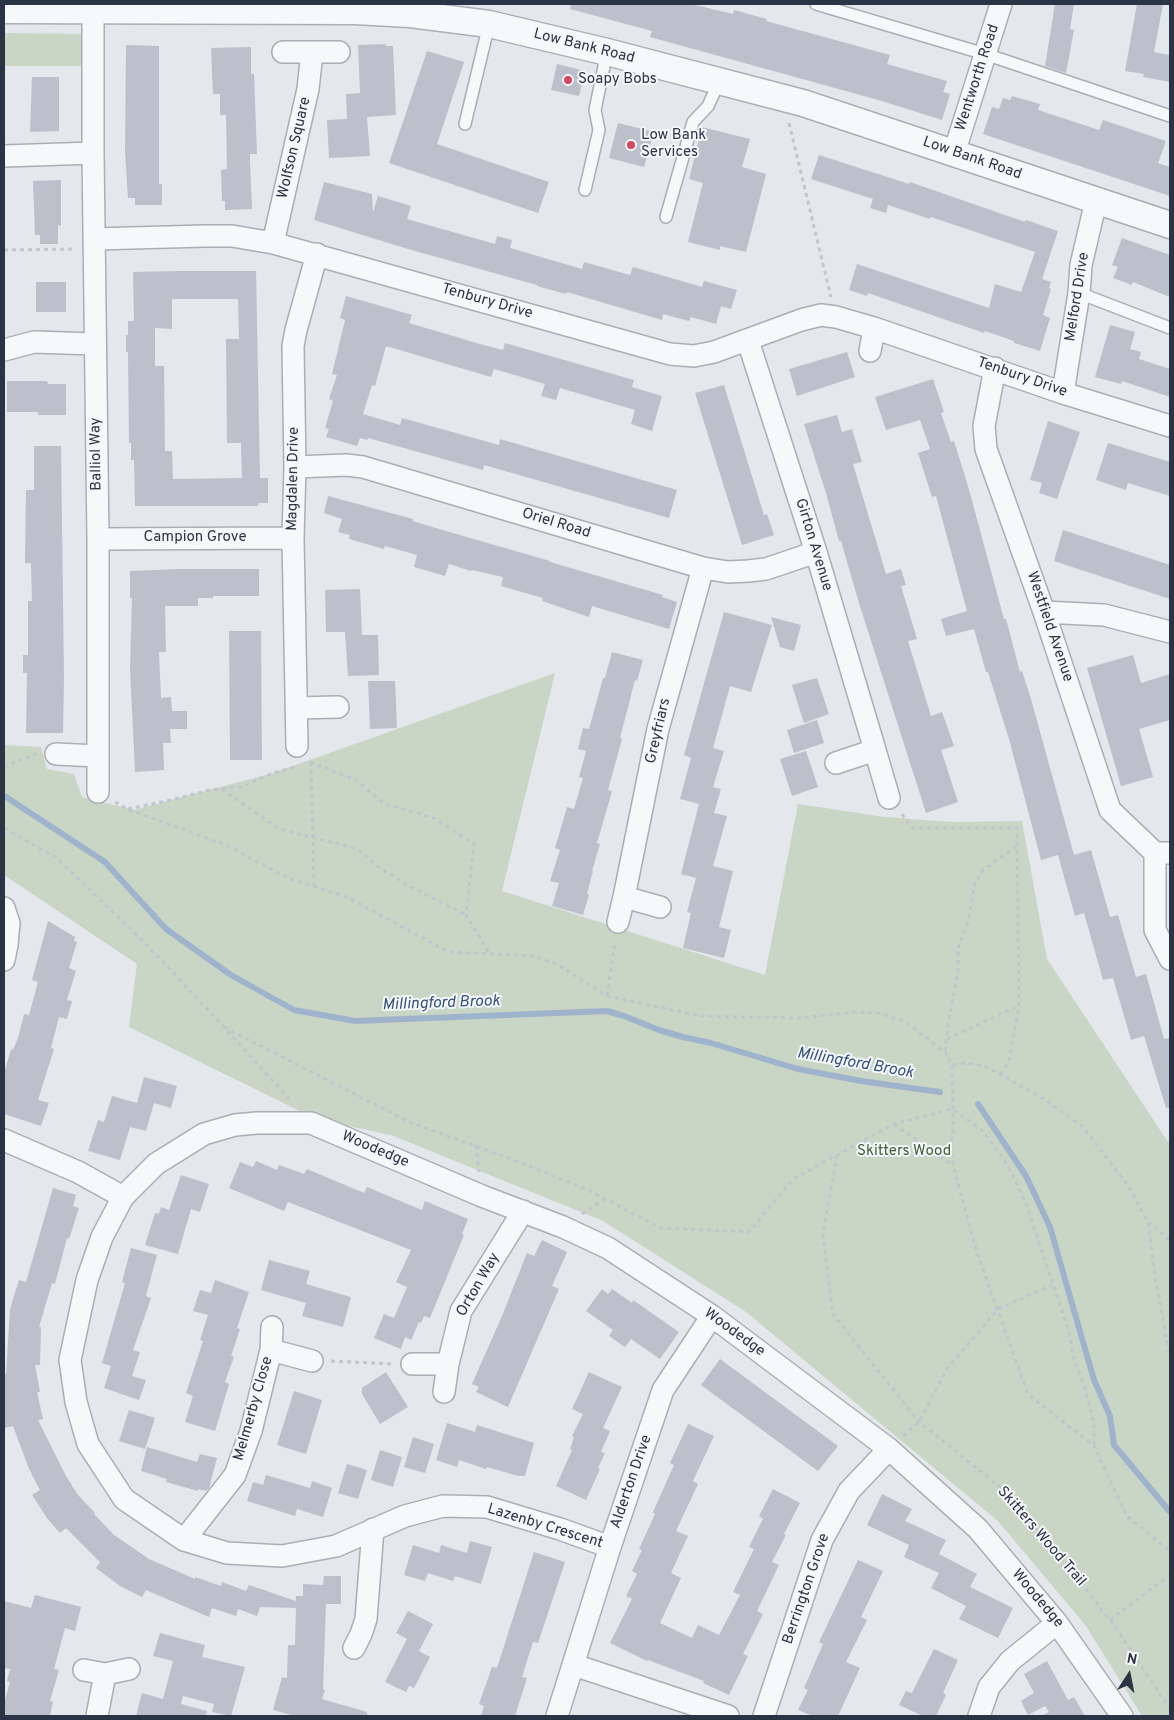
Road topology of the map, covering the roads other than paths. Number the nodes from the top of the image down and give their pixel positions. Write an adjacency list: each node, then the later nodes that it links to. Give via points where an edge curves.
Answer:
1 (816, 4): 11 (lane)
2 (1001, 4): 11 (street, Wentworth Road)
3 (92, 7): 4 (street, Low Bank Road); 5 (street, Low Bank Road, via 410,14); 15 (street, Balliol Way)
4 (4, 10)
5 (447, 11): 6 (street, Low Bank Road)
6 (488, 24): 10 (street, Low Bank Road); 14 (lane)
7 (282, 52): 8 (street)
8 (312, 52): 9 (street); 22 (street, Wolfson Square, via 308,89)
9 (339, 52)
10 (607, 52): 12 (street, Low Bank Road); 18 (lane, via 595,110 599,130)
11 (985, 54): 13 (lane); 16 (street, Wentworth Road)
12 (719, 82): 16 (street, Low Bank Road, via 812,106); 20 (lane, via 708,106 692,122)
13 (1170, 116)
14 (465, 124)
15 (93, 153): 17 (street); 23 (street, Balliol Way)
16 (954, 153): 19 (street, Low Bank Road)
17 (4, 156)
18 (585, 190)
19 (1096, 201): 21 (street, Low Bank Road); 25 (street, Melford Drive, via 1081,265)
20 (666, 217)
21 (1170, 225)
22 (273, 243): 23 (street, Tenbury Drive, via 232,236 205,236); 24 (street, Tenbury Drive)
23 (94, 244): 29 (street, Balliol Way)
24 (317, 254): 28 (street, Tenbury Drive, via 670,354 694,356); 35 (street, Magdalen Drive, via 293,346)
25 (1079, 293): 27 (lane); 33 (street, Melford Drive)
26 (874, 328): 28 (street, Tenbury Drive, via 821,316 800,320); 31 (street); 32 (street, Tenbury Drive)
27 (1170, 328)
28 (748, 340): 38 (street, Girton Avenue)
29 (95, 344): 30 (street, via 34,342); 37 (street, Balliol Way)
30 (4, 350)
31 (870, 350)
32 (995, 368): 33 (street, Tenbury Drive); 40 (street, Westfield Avenue, via 984,426 986,449)
33 (1063, 393): 34 (street, Tenbury Drive)
34 (1170, 426)
35 (295, 467): 36 (street, Magdalen Drive); 39 (street, Oriel Road, via 346,465 381,472)
36 (293, 538): 37 (street, Campion Grove); 43 (street, Magdalen Drive)
37 (98, 539): 47 (street, Balliol Way)
38 (816, 552): 39 (street, Oriel Road, via 748,571); 45 (street, Girton Avenue)
39 (703, 568): 52 (street, Greyfriars, via 658,730)
40 (1044, 612): 41 (street, via 1104,615); 51 (street, Westfield Avenue, via 1110,810)
41 (1170, 632)
42 (338, 707): 43 (street)
43 (296, 708): 44 (street, Magdalen Drive)
44 (297, 746)
45 (875, 750): 48 (street); 50 (street, Girton Avenue)
46 (56, 754): 47 (street)
47 (97, 756): 49 (street, Balliol Way)
48 (836, 763)
49 (98, 792)
50 (889, 798)
51 (1163, 853): 56 (street, via 1155,930)
52 (624, 897): 53 (street); 55 (street, Greyfriars)
53 (660, 907)
54 (4, 908): 57 (street, via 9,923)
55 (618, 922)
56 (1170, 958)
57 (4, 960)
58 (235, 1126): 60 (street, Lazenby Crescent, via 204,1134 156,1164); 61 (street, Woodedge, via 311,1123)
59 (4, 1140): 60 (street, via 78,1172)
60 (123, 1197): 71 (street, Lazenby Crescent, via 102,1238 88,1280 70,1360 76,1402 88,1444 124,1499)
61 (524, 1211): 62 (street, Woodedge, via 608,1248); 67 (street, Orton Way, via 461,1311)
62 (712, 1316): 69 (street, Woodedge); 72 (street, Alderton Drive, via 663,1390)
63 (272, 1327): 64 (street, Melmerby Close)
64 (271, 1350): 65 (street, Melmerby Close); 71 (street, Melmerby Close, via 236,1476)
65 (312, 1361)
66 (412, 1364): 67 (street)
67 (448, 1364): 68 (street, Orton Way)
68 (444, 1392)
69 (889, 1449): 73 (street, Woodedge, via 978,1529); 82 (street, Berrington Grove, via 849,1491 822,1540)
70 (374, 1529): 71 (street, Lazenby Crescent, via 336,1546 282,1556 227,1553); 72 (street, Lazenby Crescent, via 405,1516 443,1506 487,1507); 74 (street, via 366,1619)
71 (184, 1540)
72 (610, 1547): 75 (street, Alderton Drive)
73 (1057, 1623): 83 (street, via 1010,1661 989,1687); 84 (street, Woodedge)
74 (354, 1648)
75 (574, 1665): 80 (street, Alderton Drive); 81 (street)
76 (129, 1669): 78 (street)
77 (84, 1670): 78 (street)
78 (105, 1674): 79 (street)
79 (97, 1716)
80 (557, 1716)
81 (728, 1716)
82 (764, 1716)
83 (978, 1716)
84 (1122, 1716)

